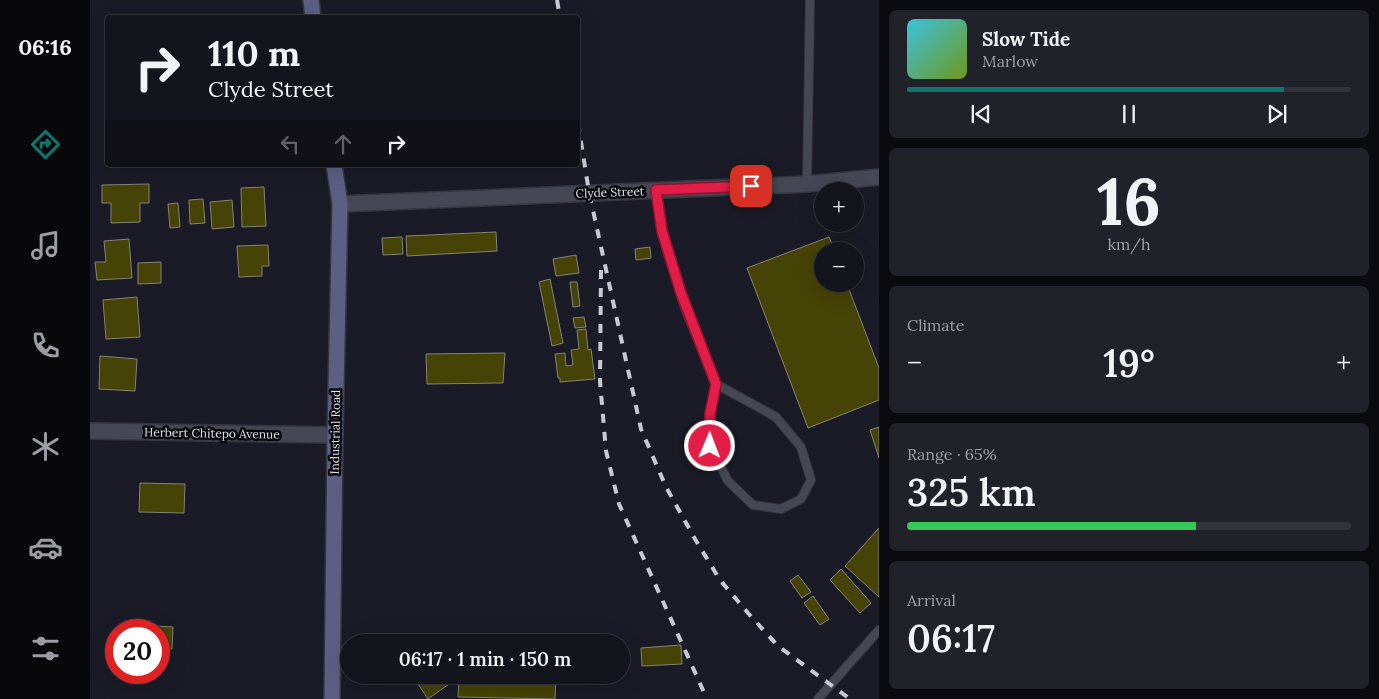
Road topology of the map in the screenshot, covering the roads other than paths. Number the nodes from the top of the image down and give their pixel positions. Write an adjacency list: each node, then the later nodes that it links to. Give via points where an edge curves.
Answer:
1 (311, 0): 3 (street)
2 (810, 0): 6 (lane)
3 (313, 15)
4 (334, 167): 8 (street, Industrial Road)
5 (879, 177): 6 (street, Clyde Street)
6 (807, 184): 7 (street, Clyde Street)
7 (656, 190): 8 (street, Clyde Street); 9 (lane, via 662,231 683,300)
8 (340, 204): 11 (street, Industrial Road)
9 (716, 384): 9 (lane, via 710,414 710,446 728,482 753,505 781,509 801,499 811,480 801,447 776,417)
10 (90, 431): 11 (street, Herbert Chitepo Avenue)
11 (335, 435): 13 (street, Industrial Road)
12 (879, 630): 14 (lane)
13 (332, 699)
14 (818, 699)

